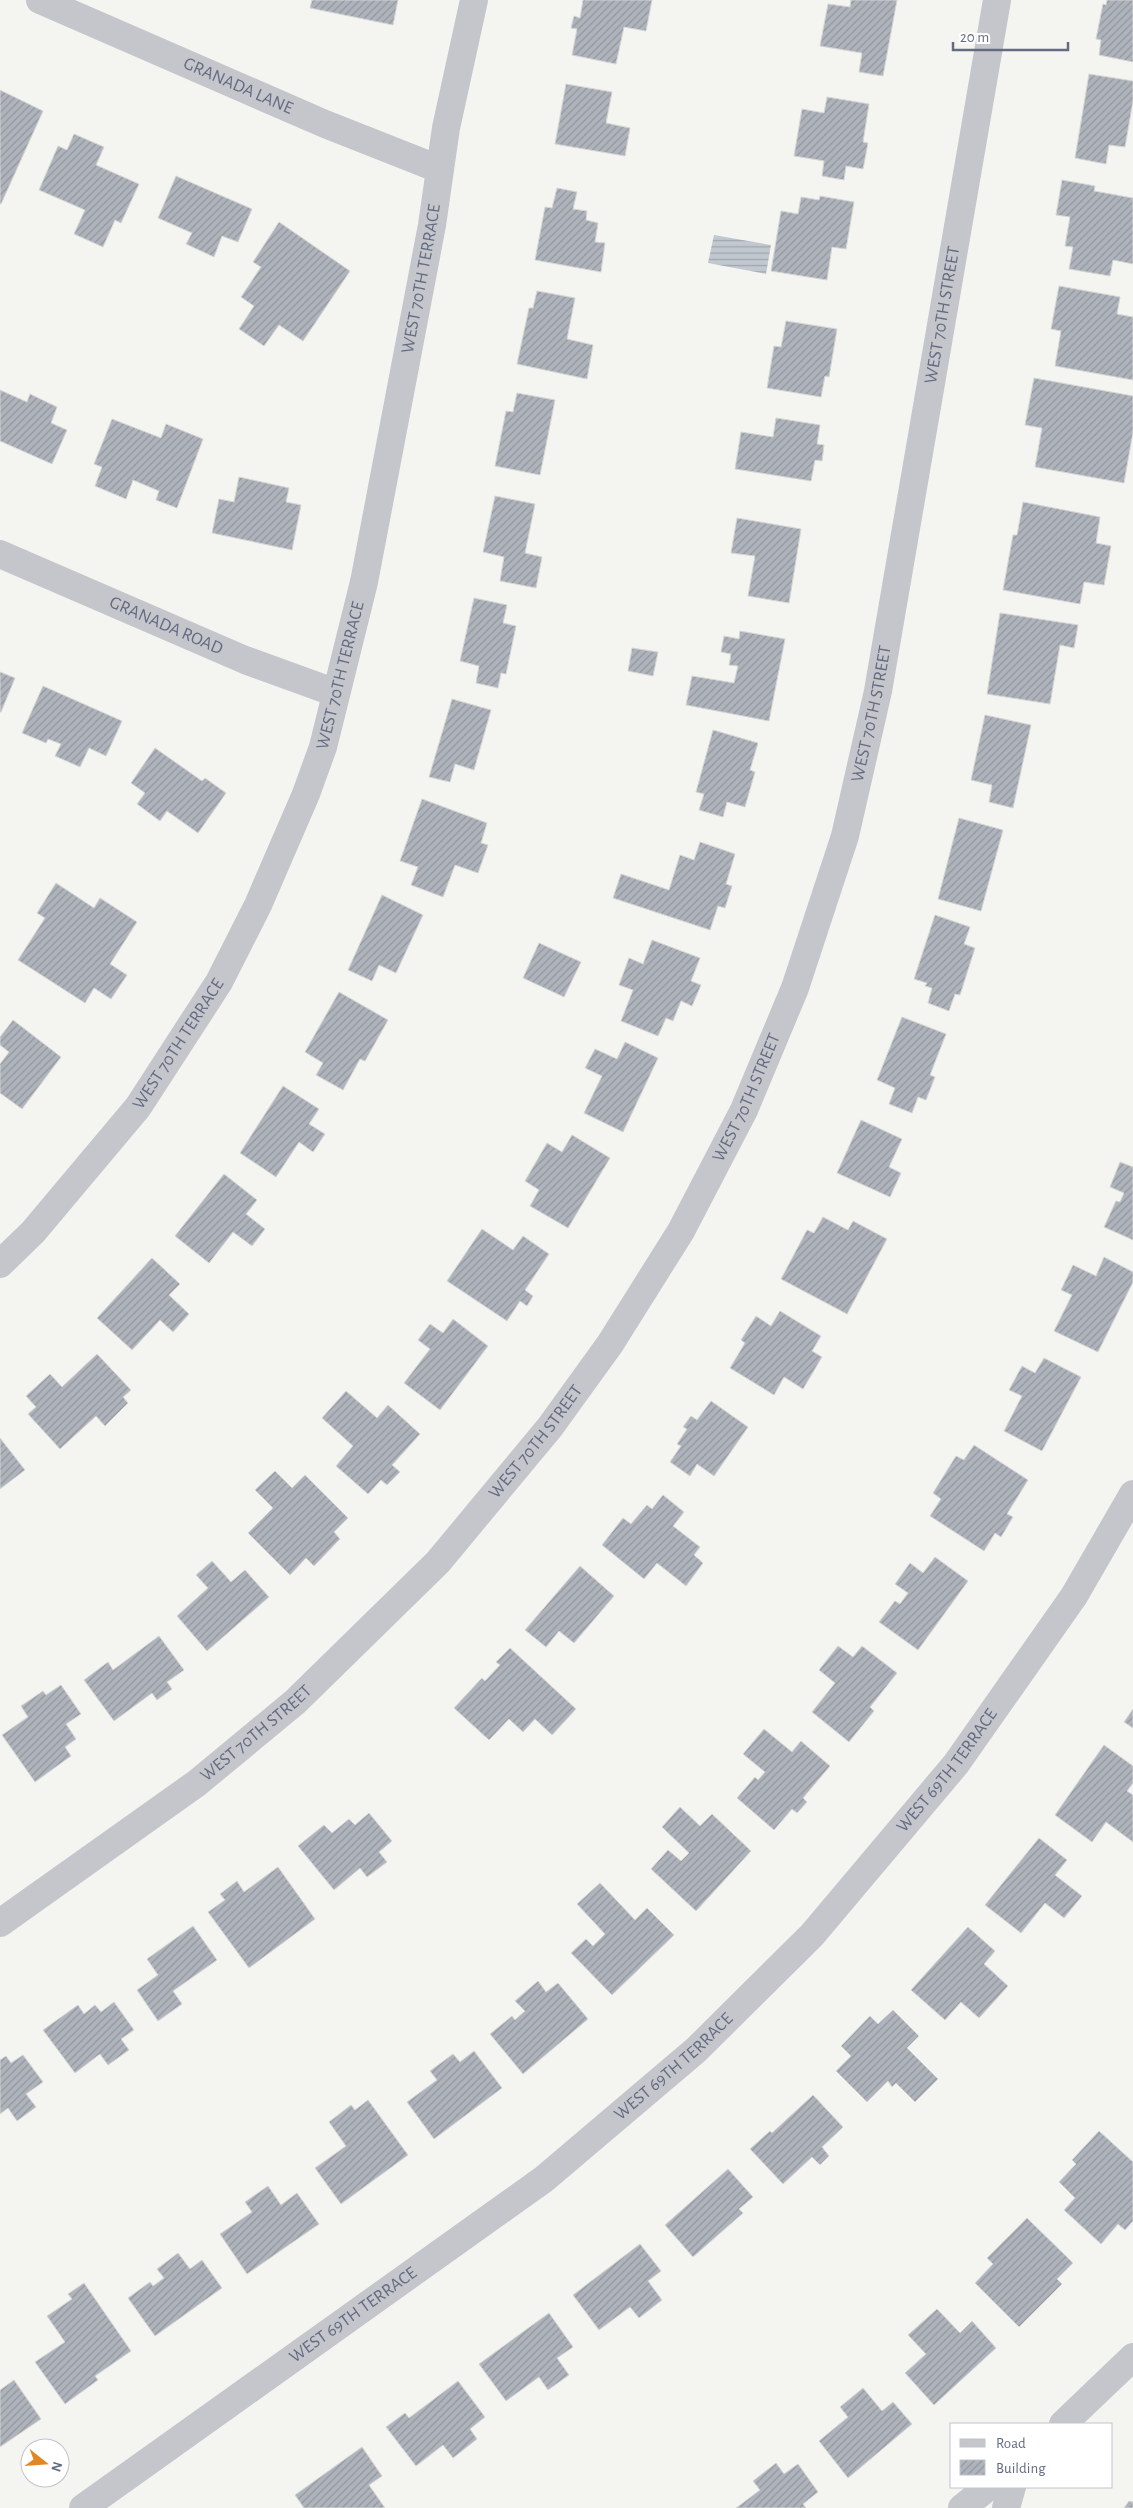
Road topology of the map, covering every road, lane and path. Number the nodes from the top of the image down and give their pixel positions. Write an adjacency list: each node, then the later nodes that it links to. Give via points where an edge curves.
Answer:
1 (40, 0): 4 (street, GRANADA LANE, via 325,124)
2 (474, 0): 4 (street, WEST 70TH TERRACE)
3 (997, 0): 9 (street, WEST 70TH STREET, via 878,691 845,836 795,988 744,1110 681,1231 610,1344 550,1427 438,1562 295,1702 212,1770)
4 (439, 169): 6 (street, WEST 70TH TERRACE, via 432,225 364,582)
5 (0, 554): 6 (street, GRANADA ROAD, via 245,660)
6 (336, 693): 7 (street, WEST 70TH TERRACE, via 323,746 306,794 258,905 219,982 138,1107 33,1232)
7 (0, 1264)
8 (1133, 1494): 14 (street, WEST 69TH TERRACE, via 1074,1596 956,1764 812,1935 696,2050 544,2179)
9 (0, 1924)
10 (1133, 2357): 11 (street)
11 (1063, 2423)
12 (987, 2488): 15 (street)
13 (1012, 2488): 16 (street)
14 (83, 2508)
15 (962, 2508)
16 (1006, 2508)

